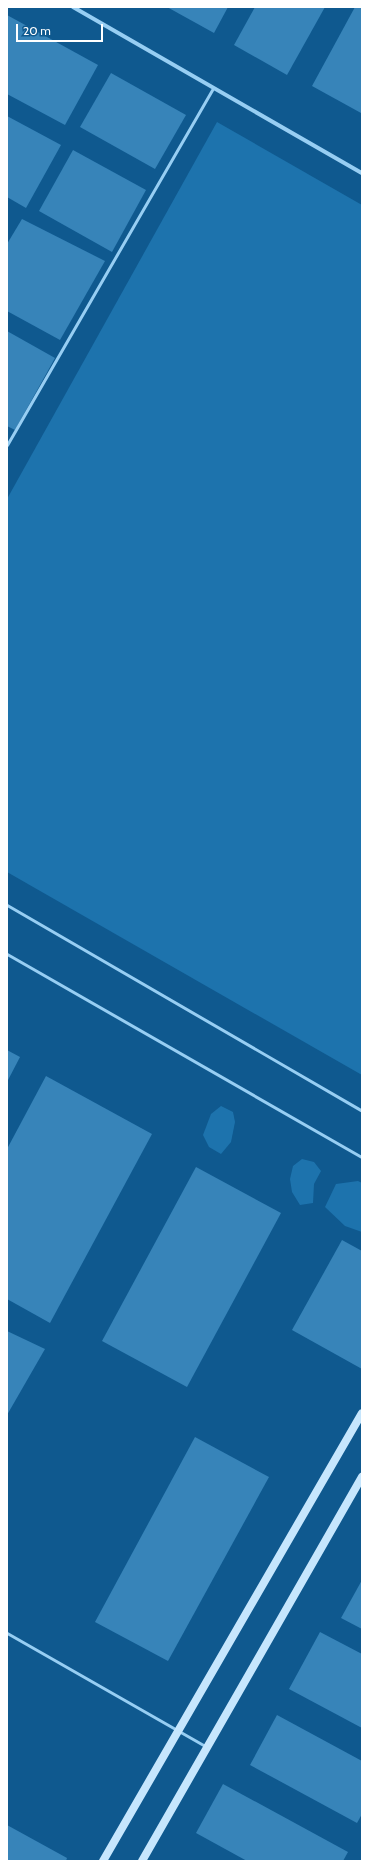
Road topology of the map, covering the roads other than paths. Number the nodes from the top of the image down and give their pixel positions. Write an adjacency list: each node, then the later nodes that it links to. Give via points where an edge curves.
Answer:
1 (72, 7): 2 (street)
2 (213, 88): 3 (street); 4 (lane)
3 (362, 173)
4 (7, 445)
5 (7, 905): 7 (lane)
6 (7, 954): 8 (lane)
7 (362, 1111)
8 (362, 1157)
9 (362, 1413): 12 (street)
10 (362, 1477): 13 (street)
11 (7, 1633): 12 (lane)
12 (179, 1731): 13 (lane); 14 (street)
13 (208, 1747): 15 (street)
14 (103, 1861)
15 (142, 1861)

